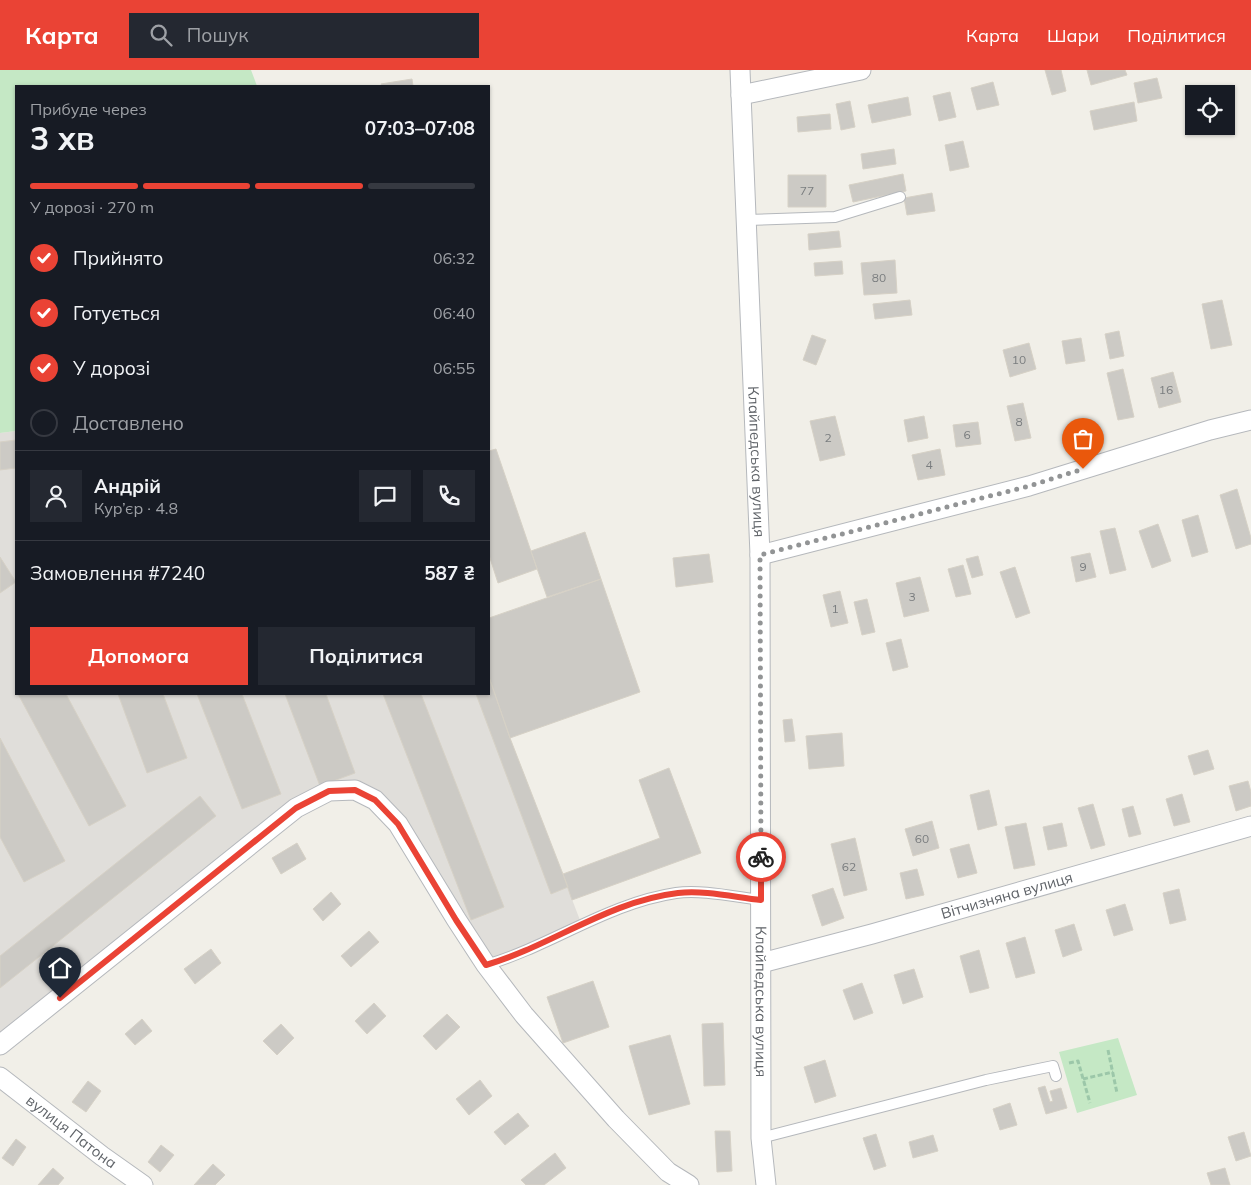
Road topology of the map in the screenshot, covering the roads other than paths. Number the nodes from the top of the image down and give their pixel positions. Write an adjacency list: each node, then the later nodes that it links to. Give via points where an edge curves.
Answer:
1 (740, 70): 3 (street, Клайпедська вулиця)
2 (861, 70): 3 (street)
3 (742, 95): 5 (street, Клайпедська вулиця)
4 (900, 197): 5 (lane, via 835,217)
5 (746, 220): 7 (street, Клайпедська вулиця)
6 (1251, 420): 7 (street, via 1029,486)
7 (760, 555): 9 (street, Клайпедська вулиця)
8 (1251, 826): 10 (street, Вітчизняна вулиця)
9 (761, 900): 10 (street, Клайпедська вулиця); 11 (lane, via 698,893 678,893 644,900 588,921 510,958)
10 (761, 963): 15 (street, Клайпедська вулиця)
11 (486, 965): 12 (street, via 398,824 375,800 355,790 329,791 296,808); 17 (street, via 524,1015 616,1119 668,1172)
12 (0, 1045)
13 (1055, 1071): 15 (lane, via 986,1080)
14 (0, 1077): 16 (street, вулиця Патона)
15 (761, 1138): 18 (street, Клайпедська вулиця)
16 (143, 1185)
17 (689, 1185)
18 (766, 1185)

